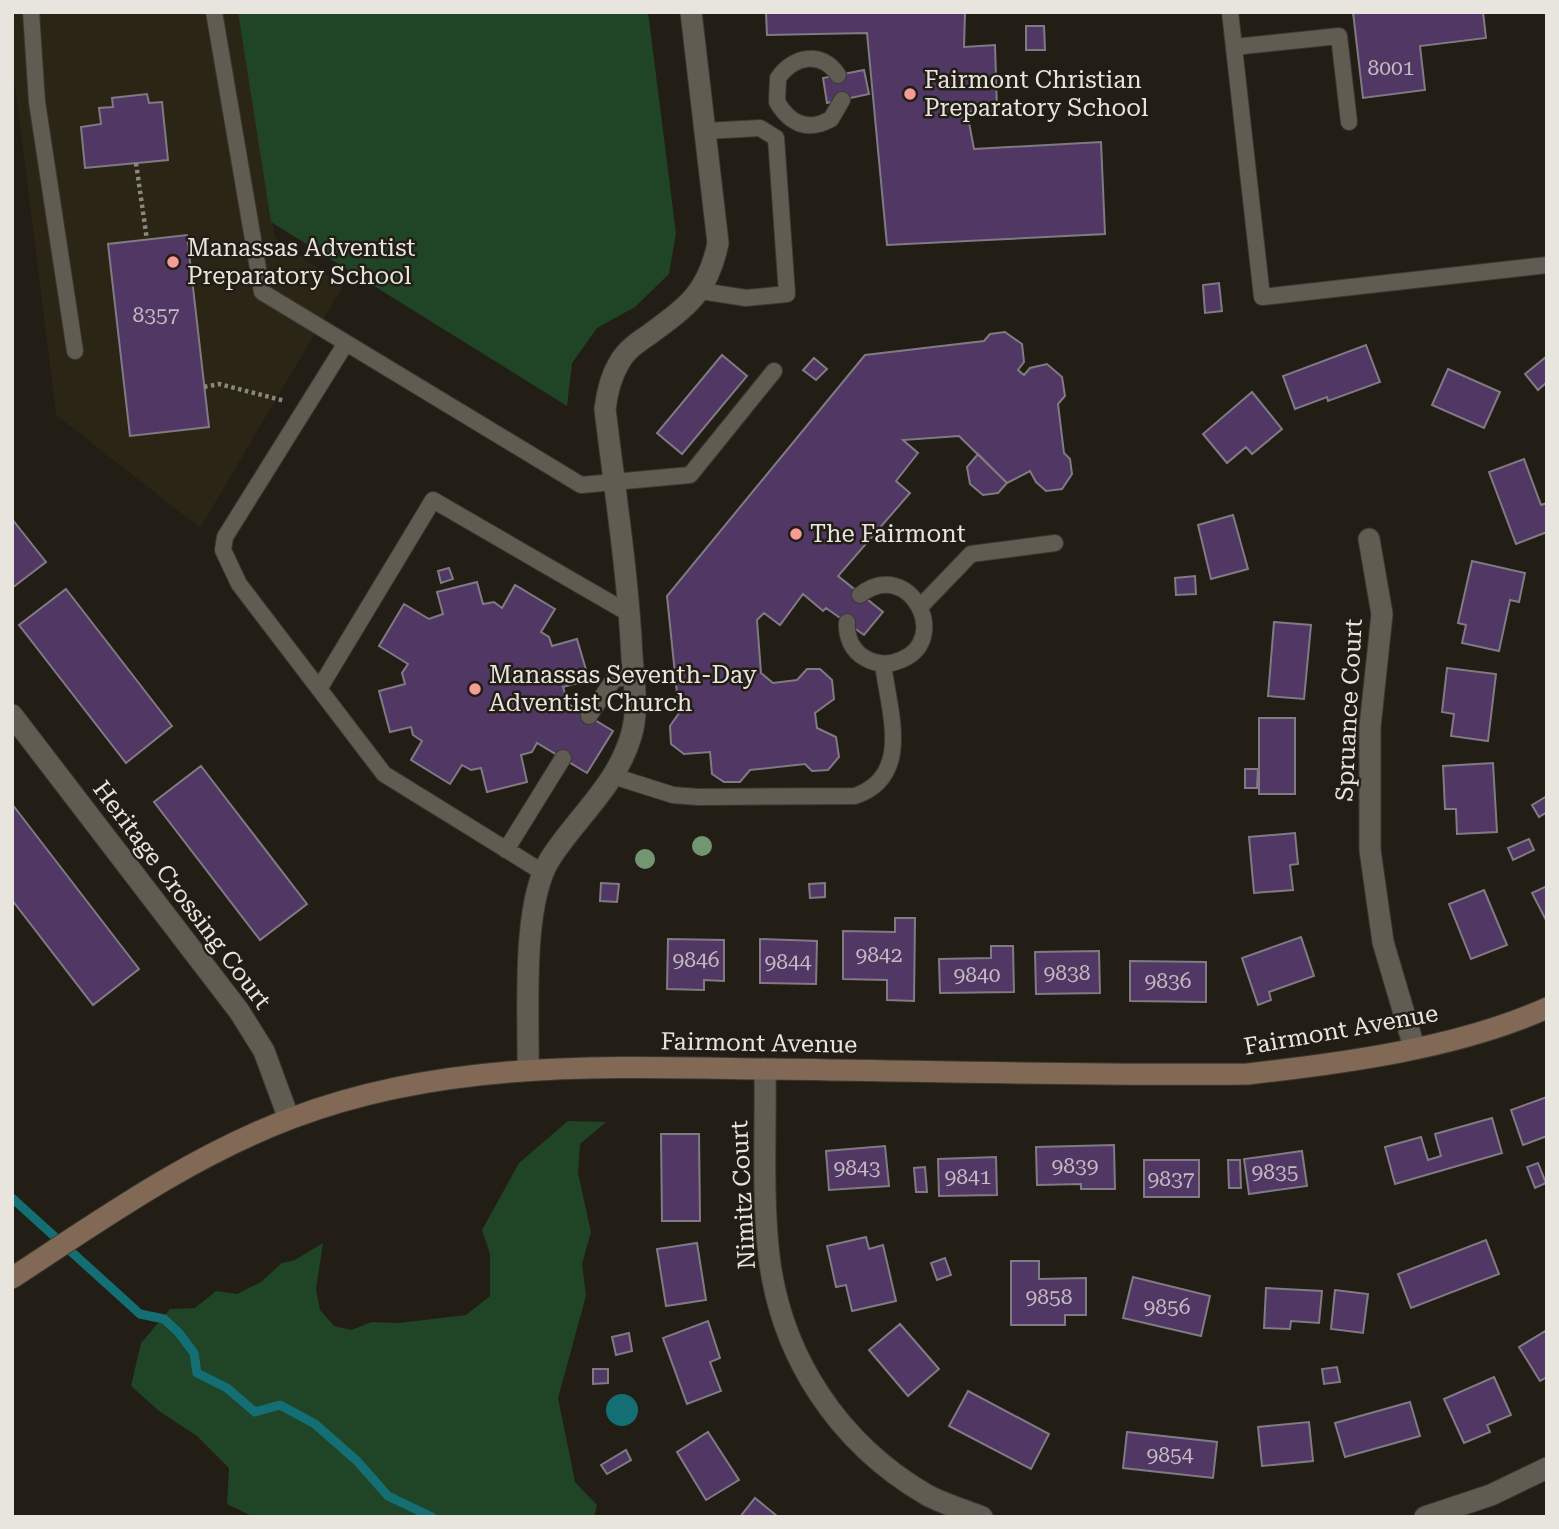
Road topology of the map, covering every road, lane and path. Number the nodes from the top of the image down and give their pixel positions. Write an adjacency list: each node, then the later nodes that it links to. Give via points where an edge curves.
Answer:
1 (31, 12): 17 (lane, via 37,102)
2 (691, 12): 10 (street)
3 (1230, 12): 5 (lane)
4 (215, 19): 16 (lane, via 262,292)
5 (1234, 47): 9 (lane, via 1339,36); 14 (lane, via 1262,297)
6 (838, 75): 8 (lane, via 816,59 785,68 776,92 777,102)
7 (842, 100): 8 (lane, via 835,115 821,125)
8 (790, 120): 11 (lane)
9 (1349, 122)
10 (705, 131): 11 (lane, via 760,128); 15 (street, via 718,243 713,268)
11 (776, 138): 15 (lane, via 787,294 746,298)
12 (136, 163): 13 (path)
13 (147, 240)
14 (1547, 265)
15 (701, 291): 21 (street, via 632,346 619,362 605,409)
16 (346, 343): 20 (lane); 21 (lane, via 581,485)
17 (75, 352)
18 (774, 371): 21 (lane, via 690,475)
19 (204, 387): 20 (path, via 219,384)
20 (306, 407): 30 (lane, via 225,537 223,550 239,583)
21 (614, 482): 26 (street)
22 (1369, 539): 38 (street, Spruance Court, via 1382,614 1370,727 1370,850 1383,942)
23 (1055, 543): 25 (lane, via 971,554)
24 (860, 594): 25 (lane, via 876,586 898,587)
25 (920, 607): 28 (lane, via 925,628 919,645 904,659)
26 (630, 614): 29 (street); 30 (lane, via 433,500)
27 (847, 622): 28 (lane, via 851,644 861,655)
28 (883, 664): 34 (lane, via 893,762 871,790 855,796 698,797 673,795)
29 (634, 676): 32 (lane, via 614,679); 34 (street, via 632,736)
30 (319, 689): 35 (lane, via 384,774)
31 (12, 715): 41 (street, Heritage Crossing Court, via 239,1011 264,1051)
32 (589, 716)
33 (563, 758): 35 (lane)
34 (613, 776): 36 (street, via 548,861)
35 (506, 850): 36 (lane)
36 (544, 873): 39 (street, via 531,926)
37 (1547, 1008): 38 (street, Fairmont Avenue)
38 (1414, 1047): 40 (street, Fairmont Avenue, via 1248,1074)
39 (528, 1069): 40 (street, Fairmont Avenue); 41 (street, Fairmont Avenue, via 400,1088)
40 (765, 1069): 44 (street, Nimitz Court, via 768,1254 790,1344 830,1412 855,1440 930,1496)
41 (289, 1119): 42 (street, Fairmont Avenue, via 143,1192)
42 (12, 1278)
43 (1547, 1468): 45 (street, via 1491,1495)
44 (982, 1517)
45 (1425, 1517)

